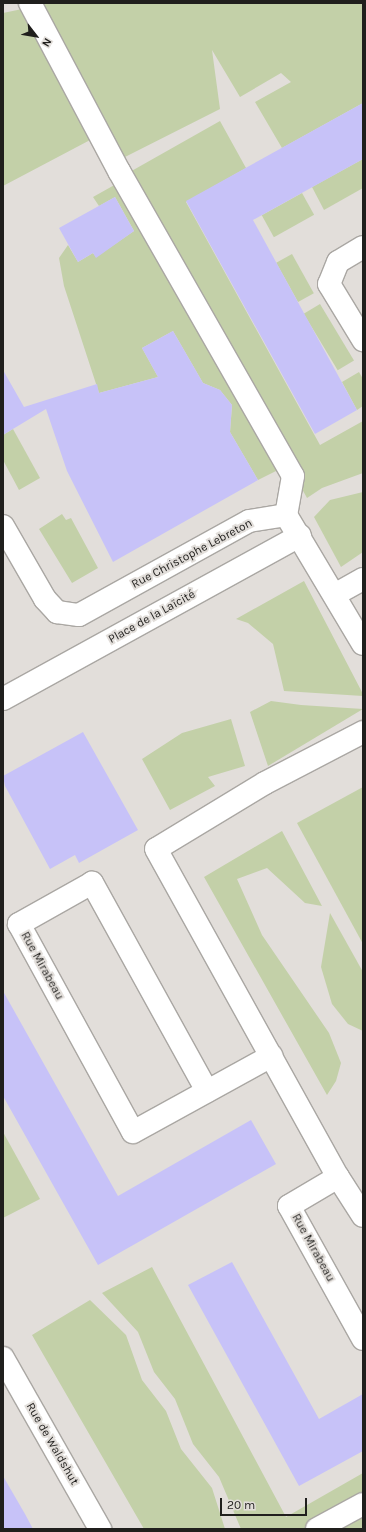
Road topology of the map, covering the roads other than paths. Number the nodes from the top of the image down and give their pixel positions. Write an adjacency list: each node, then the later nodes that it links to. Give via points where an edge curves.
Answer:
1 (30, 3): 4 (street, via 119,171 292,476)
2 (363, 247): 3 (street, via 338,262 329,284)
3 (363, 340)
4 (286, 515): 5 (street, Rue Christophe Lebreton, via 250,521 79,615 57,612 45,599); 6 (street)
5 (3, 526)
6 (300, 536): 8 (street); 10 (street, Place de la Laïcité)
7 (363, 579): 8 (street)
8 (336, 594): 9 (street)
9 (363, 644)
10 (3, 698)
11 (363, 732): 13 (street, via 265,783 156,849)
12 (11, 925): 14 (street, Rue Mirabeau, via 133,1132); 14 (street, Rue Mirabeau, via 92,883)
13 (270, 1056): 14 (street, Rue Mirabeau); 15 (street)
14 (207, 1091)
15 (338, 1177): 16 (street); 17 (street, Rue Mirabeau, via 289,1206)
16 (363, 1216)
17 (363, 1339)
18 (3, 1358): 20 (street, Rue de Waldshut)
19 (363, 1504): 21 (street)
20 (100, 1529)
21 (317, 1529)

